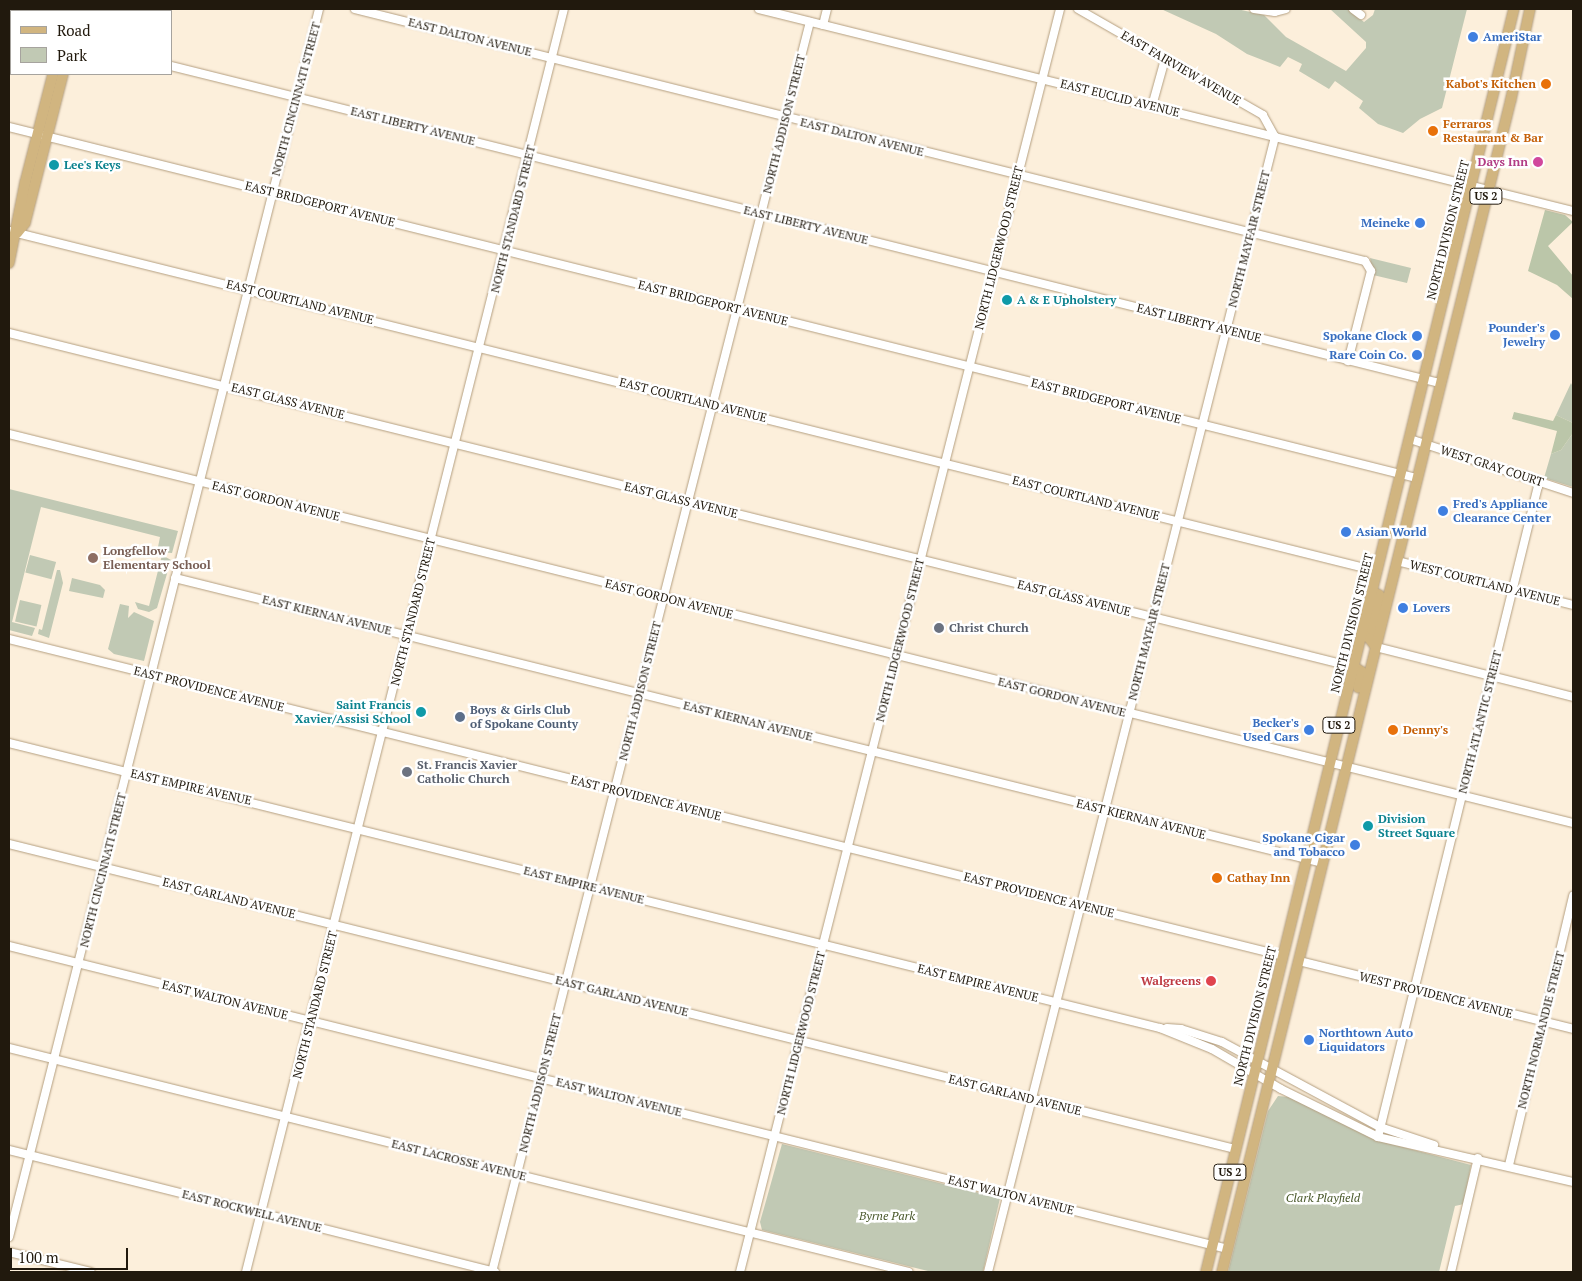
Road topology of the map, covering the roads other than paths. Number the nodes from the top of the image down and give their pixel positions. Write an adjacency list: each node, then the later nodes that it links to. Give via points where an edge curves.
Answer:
1 (320, 9): 22 (street, NORTH CINCINNATI STREET)
2 (355, 9): 16 (street, EAST DALTON AVENUE)
3 (564, 9): 16 (street, NORTH STANDARD STREET)
4 (759, 9): 14 (street, EAST EUCLID AVENUE)
5 (827, 9): 15 (street)
6 (1060, 9): 21 (street, NORTH LIDGERWOOD STREET)
7 (1078, 9): 17 (street, EAST FAIRVIEW AVENUE)
8 (1254, 9): 9 (street, via 1275,12)
9 (1286, 9)
10 (1353, 9): 13 (street)
11 (1514, 9): 31 (main road, NORTH DIVISION STREET / US 2)
12 (1530, 9): 31 (main road, NORTH DIVISION STREET / US 2)
13 (1360, 15)
14 (810, 22): 15 (street, EAST EUCLID AVENUE); 24 (street, NORTH ADDISON STREET)
15 (822, 25): 21 (street, EAST EUCLID AVENUE)
16 (554, 57): 24 (street, EAST DALTON AVENUE); 29 (street, NORTH STANDARD STREET)
17 (1165, 59): 23 (street); 28 (street, EAST FAIRVIEW AVENUE, via 1263,115)
18 (172, 66): 22 (street, EAST LIBERTY AVENUE)
19 (53, 75): 26 (main road)
20 (63, 75): 27 (main road)
21 (1042, 79): 23 (street, EAST EUCLID AVENUE); 30 (street, NORTH LIDGERWOOD STREET)
22 (297, 98): 29 (street, EAST LIBERTY AVENUE); 32 (street, NORTH CINCINNATI STREET)
23 (1152, 106): 28 (street, EAST EUCLID AVENUE)
24 (786, 118): 30 (street, EAST DALTON AVENUE); 34 (street, NORTH ADDISON STREET)
25 (9, 127): 26 (street, EAST BRIDGEPORT AVENUE)
26 (37, 134): 27 (street, EAST BRIDGEPORT AVENUE); 35 (main road)
27 (48, 137): 32 (street, EAST BRIDGEPORT AVENUE); 35 (main road, via 25,223)
28 (1275, 137): 31 (street, EAST EUCLID AVENUE); 36 (street, NORTH MAYFAIR STREET)
29 (529, 154): 34 (street, EAST LIBERTY AVENUE); 37 (street, NORTH STANDARD STREET)
30 (1017, 175): 36 (street, EAST DALTON AVENUE); 39 (street, NORTH LIDGERWOOD STREET)
31 (1480, 188): 33 (street, EAST EUCLID AVENUE); 47 (main road, NORTH DIVISION STREET / US 2); 48 (main road, NORTH DIVISION STREET / US 2)
32 (272, 192): 37 (street, EAST BRIDGEPORT AVENUE); 40 (street, NORTH CINCINNATI STREET)
33 (1572, 212)
34 (762, 214): 39 (street, EAST LIBERTY AVENUE); 41 (street, NORTH ADDISON STREET)
35 (13, 232): 38 (main road); 40 (street, EAST COURTLAND AVENUE)
36 (1251, 232): 42 (street, NORTH MAYFAIR STREET); 45 (street, EAST DALTON AVENUE, via 1369,264 1371,271)
37 (505, 250): 41 (street, EAST BRIDGEPORT AVENUE); 44 (street, NORTH STANDARD STREET)
38 (9, 263)
39 (993, 272): 42 (street, EAST LIBERTY AVENUE); 46 (street, NORTH LIDGERWOOD STREET)
40 (248, 289): 44 (street, EAST COURTLAND AVENUE); 49 (street, NORTH CINCINNATI STREET)
41 (736, 310): 46 (street, EAST BRIDGEPORT AVENUE); 50 (street, NORTH ADDISON STREET)
42 (1226, 330): 45 (street, EAST LIBERTY AVENUE); 51 (street, NORTH MAYFAIR STREET)
43 (9, 332): 49 (street, EAST GLASS AVENUE)
44 (481, 346): 50 (street, EAST COURTLAND AVENUE); 54 (street, NORTH STANDARD STREET)
45 (1348, 360): 47 (street, EAST LIBERTY AVENUE)
46 (969, 368): 51 (street, EAST BRIDGEPORT AVENUE); 56 (street, NORTH LIDGERWOOD STREET)
47 (1424, 379): 48 (street, EAST LIBERTY AVENUE); 53 (main road, NORTH DIVISION STREET / US 2)
48 (1440, 383): 55 (main road, NORTH DIVISION STREET / US 2)
49 (223, 385): 54 (street, EAST GLASS AVENUE); 59 (street, NORTH CINCINNATI STREET)
50 (713, 406): 56 (street, EAST COURTLAND AVENUE); 62 (street, NORTH ADDISON STREET)
51 (1202, 425): 57 (street, EAST BRIDGEPORT AVENUE); 63 (street, NORTH MAYFAIR STREET)
52 (9, 434): 59 (street, EAST GORDON AVENUE)
53 (1410, 439): 55 (street, WEST GRAY COURT); 57 (main road, NORTH DIVISION STREET / US 2)
54 (456, 443): 62 (street, EAST GLASS AVENUE); 64 (street, NORTH STANDARD STREET)
55 (1425, 444): 58 (main road, NORTH DIVISION STREET / US 2); 60 (street, WEST GRAY COURT)
56 (945, 463): 63 (street, EAST COURTLAND AVENUE); 65 (street, NORTH LIDGERWOOD STREET)
57 (1400, 474): 58 (street, EAST BRIDGEPORT AVENUE); 67 (main road, NORTH DIVISION STREET / US 2)
58 (1417, 478): 66 (main road, NORTH DIVISION STREET / US 2)
59 (199, 482): 64 (street, EAST GORDON AVENUE); 68 (street, NORTH CINCINNATI STREET)
60 (1539, 482): 61 (street, WEST GRAY COURT); 69 (street, NORTH ATLANTIC STREET)
61 (1573, 493)
62 (688, 502): 65 (street, EAST GLASS AVENUE); 71 (street, NORTH ADDISON STREET)
63 (1178, 521): 67 (street, EAST COURTLAND AVENUE); 73 (street, NORTH MAYFAIR STREET)
64 (431, 540): 71 (street, EAST GORDON AVENUE); 74 (street, NORTH STANDARD STREET)
65 (920, 560): 73 (street, EAST GLASS AVENUE); 77 (street, NORTH LIDGERWOOD STREET)
66 (1397, 561): 69 (street, WEST COURTLAND AVENUE); 76 (main road, NORTH DIVISION STREET / US 2)
67 (1377, 571): 70 (main road, NORTH DIVISION STREET / US 2)
68 (174, 578): 74 (street, EAST KIERNAN AVENUE); 79 (street, NORTH CINCINNATI STREET)
69 (1512, 590): 72 (street, WEST COURTLAND AVENUE); 80 (street, NORTH ATLANTIC STREET)
70 (1372, 591): 76 (main road, via 1379,595 1369,638); 78 (main road, NORTH DIVISION STREET / US 2)
71 (664, 598): 77 (street, EAST GORDON AVENUE); 81 (street, NORTH ADDISON STREET)
72 (1573, 605)
73 (1154, 617): 78 (street, EAST GLASS AVENUE); 84 (street, NORTH MAYFAIR STREET)
74 (407, 635): 81 (street, EAST KIERNAN AVENUE); 85 (street, NORTH STANDARD STREET)
75 (9, 639): 79 (street, EAST PROVIDENCE AVENUE)
76 (1376, 647): 80 (street); 83 (main road, NORTH DIVISION STREET / US 2)
77 (896, 656): 84 (street, EAST GORDON AVENUE); 87 (street, NORTH LIDGERWOOD STREET)
78 (1354, 667): 83 (main road, via 1362,672 1355,703); 88 (main road, NORTH DIVISION STREET / US 2)
79 (151, 675): 85 (street, EAST PROVIDENCE AVENUE); 90 (street, NORTH CINCINNATI STREET)
80 (1491, 676): 82 (street); 92 (street, NORTH ATLANTIC STREET)
81 (639, 694): 87 (street, EAST KIERNAN AVENUE); 91 (street, NORTH ADDISON STREET)
82 (1573, 697)
83 (1359, 712): 89 (main road, NORTH DIVISION STREET / US 2)
84 (1128, 714): 88 (street, EAST GORDON AVENUE); 93 (street, NORTH MAYFAIR STREET)
85 (382, 731): 91 (street, EAST PROVIDENCE AVENUE); 95 (street, NORTH STANDARD STREET)
86 (9, 743): 90 (street, EAST EMPIRE AVENUE)
87 (872, 752): 93 (street, EAST KIERNAN AVENUE); 97 (street, NORTH LIDGERWOOD STREET)
88 (1329, 763): 89 (street, EAST GORDON AVENUE); 98 (main road, NORTH DIVISION STREET / US 2)
89 (1346, 767): 92 (street, EAST GORDON AVENUE); 99 (main road, NORTH DIVISION STREET / US 2)
90 (127, 772): 95 (street, EAST EMPIRE AVENUE); 100 (street, NORTH CINCINNATI STREET)
91 (615, 790): 97 (street, EAST PROVIDENCE AVENUE); 101 (street, NORTH ADDISON STREET)
92 (1461, 795): 94 (street, EAST GORDON AVENUE); 111 (street, NORTH ATLANTIC STREET)
93 (1104, 809): 98 (street, EAST KIERNAN AVENUE); 103 (street, NORTH MAYFAIR STREET)
94 (1573, 823)
95 (359, 827): 101 (street, EAST EMPIRE AVENUE); 104 (street, NORTH STANDARD STREET)
96 (9, 844): 100 (street, EAST GARLAND AVENUE)
97 (848, 848): 103 (street, EAST PROVIDENCE AVENUE); 105 (street, NORTH LIDGERWOOD STREET)
98 (1306, 860): 99 (street, EAST KIERNAN AVENUE); 107 (main road, NORTH DIVISION STREET / US 2)
99 (1322, 863): 108 (main road, NORTH DIVISION STREET / US 2)
100 (104, 867): 104 (street, EAST GARLAND AVENUE); 109 (street, NORTH CINCINNATI STREET)
101 (591, 887): 105 (street, EAST EMPIRE AVENUE); 110 (street, NORTH ADDISON STREET)
102 (1573, 896): 114 (street, NORTH NORMANDIE STREET)
103 (1080, 906): 107 (street, EAST PROVIDENCE AVENUE); 112 (street, NORTH MAYFAIR STREET)
104 (335, 923): 110 (street, EAST GARLAND AVENUE); 113 (street, NORTH STANDARD STREET)
105 (823, 944): 112 (street, EAST EMPIRE AVENUE); 117 (street, NORTH LIDGERWOOD STREET)
106 (9, 946): 109 (street, EAST WALTON AVENUE)
107 (1283, 956): 120 (main road, NORTH DIVISION STREET / US 2)
108 (1299, 961): 111 (street, WEST PROVIDENCE AVENUE); 121 (main road, NORTH DIVISION STREET / US 2)
109 (79, 964): 113 (street, EAST WALTON AVENUE); 119 (street, NORTH CINCINNATI STREET)
110 (566, 982): 117 (street, EAST GARLAND AVENUE); 123 (street, NORTH ADDISON STREET)
111 (1415, 989): 114 (street, WEST PROVIDENCE AVENUE); 127 (street, NORTH ATLANTIC STREET)
112 (1056, 1002): 115 (street, EAST EMPIRE AVENUE); 125 (street, NORTH MAYFAIR STREET)
113 (310, 1020): 123 (street, EAST WALTON AVENUE); 126 (street, NORTH STANDARD STREET)
114 (1544, 1022): 116 (street, WEST PROVIDENCE AVENUE); 135 (street, NORTH NORMANDIE STREET)
115 (1160, 1028): 120 (street, EAST EMPIRE AVENUE, via 1181,1029 1210,1037); 122 (street, EAST EMPIRE AVENUE, via 1212,1049)
116 (1573, 1029)
117 (799, 1041): 125 (street, EAST GARLAND AVENUE); 128 (street, NORTH LIDGERWOOD STREET)
118 (9, 1048): 119 (street, EAST LACROSSE AVENUE)
119 (54, 1060): 126 (street, EAST LACROSSE AVENUE); 133 (street, NORTH CINCINNATI STREET)
120 (1257, 1061): 121 (street, EAST EMPIRE AVENUE); 122 (main road, NORTH DIVISION STREET / US 2)
121 (1272, 1069): 124 (main road, NORTH DIVISION STREET / US 2); 127 (street, EAST EMPIRE AVENUE)
122 (1254, 1072): 124 (street, EAST EMPIRE AVENUE); 130 (main road, NORTH DIVISION STREET / US 2)
123 (542, 1078): 128 (street, EAST WALTON AVENUE); 136 (street, NORTH ADDISON STREET)
124 (1269, 1081): 129 (street, EAST EMPIRE AVENUE); 143 (main road, NORTH DIVISION STREET / US 2)
125 (1032, 1099): 130 (street, EAST GARLAND AVENUE); 138 (street, NORTH MAYFAIR STREET)
126 (286, 1116): 136 (street, EAST LACROSSE AVENUE); 139 (street, NORTH STANDARD STREET)
127 (1380, 1127): 129 (street, NORTH ATLANTIC STREET); 132 (street, EAST EMPIRE AVENUE)
128 (775, 1136): 138 (street, EAST WALTON AVENUE); 140 (street, NORTH LIDGERWOOD STREET)
129 (1378, 1137): 132 (street, EAST EMPIRE AVENUE)
130 (1235, 1149): 142 (main road, NORTH DIVISION STREET / US 2)
131 (9, 1150): 133 (street, EAST ROCKWELL AVENUE)
132 (1445, 1150): 134 (street)
133 (30, 1155): 139 (street, EAST ROCKWELL AVENUE); 141 (street, NORTH CINCINNATI STREET)
134 (1478, 1158): 135 (street); 153 (street)
135 (1509, 1165): 137 (street)
136 (517, 1175): 140 (street, EAST LACROSSE AVENUE); 147 (street, NORTH ADDISON STREET)
137 (1573, 1182)
138 (1008, 1194): 142 (street, EAST WALTON AVENUE); 150 (street, NORTH MAYFAIR STREET)
139 (261, 1213): 146 (street, NORTH STANDARD STREET); 147 (street, EAST ROCKWELL AVENUE)
140 (750, 1233): 148 (street, NORTH LIDGERWOOD STREET); 149 (street, EAST LACROSSE AVENUE)
141 (9, 1237)
142 (1212, 1245): 143 (street, EAST WALTON AVENUE); 151 (main road, NORTH DIVISION STREET / US 2)
143 (1228, 1249): 152 (main road, NORTH DIVISION STREET / US 2)
144 (9, 1252): 145 (street)
145 (92, 1272)
146 (246, 1272)
147 (494, 1272)
148 (740, 1272)
149 (909, 1272)
150 (988, 1272)
151 (1206, 1272)
152 (1222, 1272)
153 (1451, 1272)

